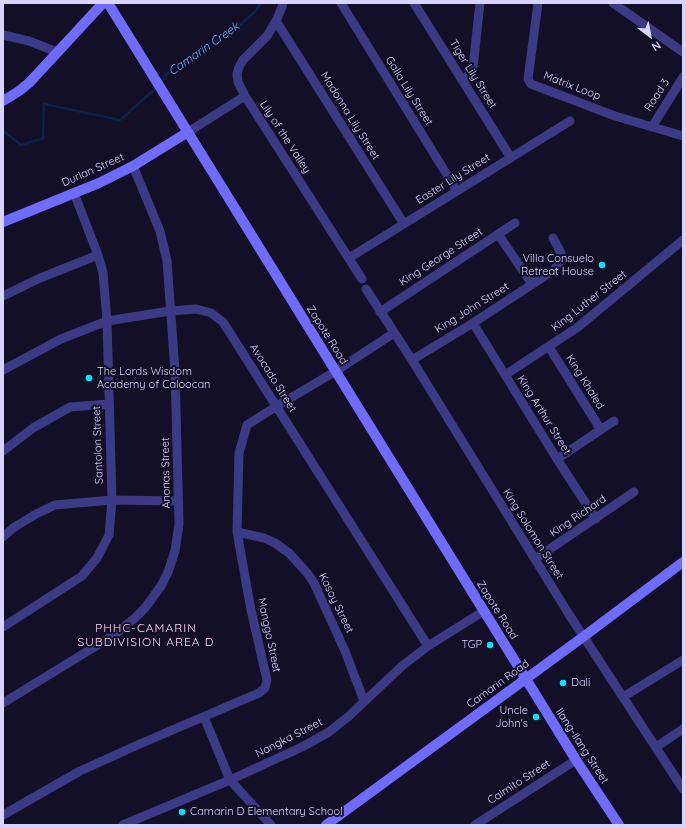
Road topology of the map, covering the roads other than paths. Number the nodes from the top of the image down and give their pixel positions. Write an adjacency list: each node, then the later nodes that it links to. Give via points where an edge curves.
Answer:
1 (102, 3): 11 (main road)
2 (108, 3): 19 (main road, Zapote Road)
3 (341, 3): 23 (street, Galla Lily Street)
4 (414, 3): 14 (street, Tiger Lily Street)
5 (480, 3): 14 (street, via 473,67)
6 (538, 3): 18 (street, Matrix Loop, via 529,82 615,116)
7 (613, 3): 12 (street)
8 (285, 4): 9 (street, Lily of the Valley)
9 (276, 21): 15 (street, Lily of the Valley, via 267,36 239,67 238,82); 27 (street, Madonna Lily Street)
10 (3, 35): 11 (street, via 29,41)
11 (57, 52): 16 (main road, via 29,83)
12 (683, 52)
13 (683, 77): 18 (street, Road 3)
14 (464, 81): 21 (street, Tiger Lily Street)
15 (245, 96): 19 (street); 32 (street, Lily of the Valley)
16 (3, 101)
17 (570, 121): 21 (street, Easter Lily Street)
18 (652, 126): 20 (street, Matrix Loop)
19 (188, 132): 22 (main road, Durian Street); 45 (main road, Zapote Road)
20 (683, 136)
21 (511, 158): 23 (street, Easter Lily Street)
22 (133, 166): 24 (main road, Durian Street); 37 (street, Anonas Street, via 160,231 167,260)
23 (457, 191): 27 (street, Easter Lily Street)
24 (74, 192): 25 (main road, Durian Street); 31 (street, Santolan Street)
25 (3, 222)
26 (514, 223): 28 (street, King George Street)
27 (404, 224): 32 (street, Easter Lily Street)
28 (498, 234): 34 (street); 38 (street, King George Street)
29 (553, 238): 34 (street, King John Street, via 561,253 561,260 554,270)
30 (683, 240): 42 (street, King Luther Street, via 578,327)
31 (98, 255): 36 (street); 39 (street, Santolan Street, via 103,273)
32 (349, 258): 33 (street, Lily of the Valley)
33 (362, 279)
34 (532, 284): 40 (street, King John Street)
35 (366, 289): 38 (street, King Solomon Street)
36 (3, 296)
37 (170, 311): 39 (street, Avocado Street); 48 (street, Avocado Street, via 196,309 211,313 223,322); 55 (street, Anonas Street, via 175,371)
38 (380, 312): 41 (street, King Solomon Street)
39 (107, 321): 44 (street, Avocado Street, via 62,339); 47 (street, Santolan Street)
40 (473, 323): 43 (street, King John Street); 46 (street, King Arthur Street)
41 (394, 333): 43 (street, King Solomon Street); 45 (street, Mangga Street)
42 (549, 347): 46 (street, King Luther Street); 50 (street, King Khaled)
43 (412, 360): 59 (street, King Solomon Street)
44 (3, 370)
45 (336, 371): 48 (street, Mangga Street); 61 (main road, Zapote Road)
46 (505, 375): 52 (street, King Arthur Street)
47 (109, 404): 51 (street, via 70,407 33,428); 54 (street, Santolan Street)
48 (277, 406): 57 (street, Mangga Street, via 247,425 239,453); 64 (street, Avocado Street)
49 (614, 421): 50 (street)
50 (601, 430): 52 (street)
51 (3, 451)
52 (556, 460): 56 (street, King Arthur Street)
53 (634, 492): 56 (street, King Richard)
54 (112, 500): 55 (street); 58 (street, via 55,505 36,514); 62 (street, Santolan Street, via 109,535 97,558 82,576)
55 (178, 501): 69 (street, Anonas Street, via 179,524 172,562 161,586 145,608 114,634)
56 (596, 519): 59 (street, King Richard)
57 (237, 532): 68 (street, Kasoy Street, via 275,543 289,553 308,574 345,651); 70 (street, Mangga Street, via 267,680 265,688 259,693)
58 (3, 537)
59 (535, 559): 63 (street, King Solomon Street)
60 (683, 562): 63 (main road, Camarin Road)
61 (484, 611): 64 (street, Nangka Street); 66 (main road, Zapote Road)
62 (3, 627)
63 (584, 637): 66 (main road, Camarin Road); 67 (street, King Solomon Street)
64 (428, 646): 68 (street, Nangka Street)
65 (683, 660): 67 (street)
66 (526, 679): 73 (main road, Ilang-ilang Street); 79 (main road, Camarin Road)
67 (623, 697): 72 (street, King Solomon Street)
68 (364, 701): 74 (street, Nangka Street, via 328,732)
69 (3, 703)
70 (204, 717): 74 (street); 76 (street, Mangga Street, via 80,771)
71 (683, 729): 72 (street)
72 (656, 746): 75 (street, King Solomon Street)
73 (576, 760): 80 (street, Caimito Street); 81 (main road, Ilang-ilang Street)
74 (230, 780): 77 (street, Nangka Street); 78 (street)
75 (683, 789)
76 (3, 815)
77 (123, 825)
78 (271, 825)
79 (326, 825)
80 (475, 825)
81 (619, 825)

